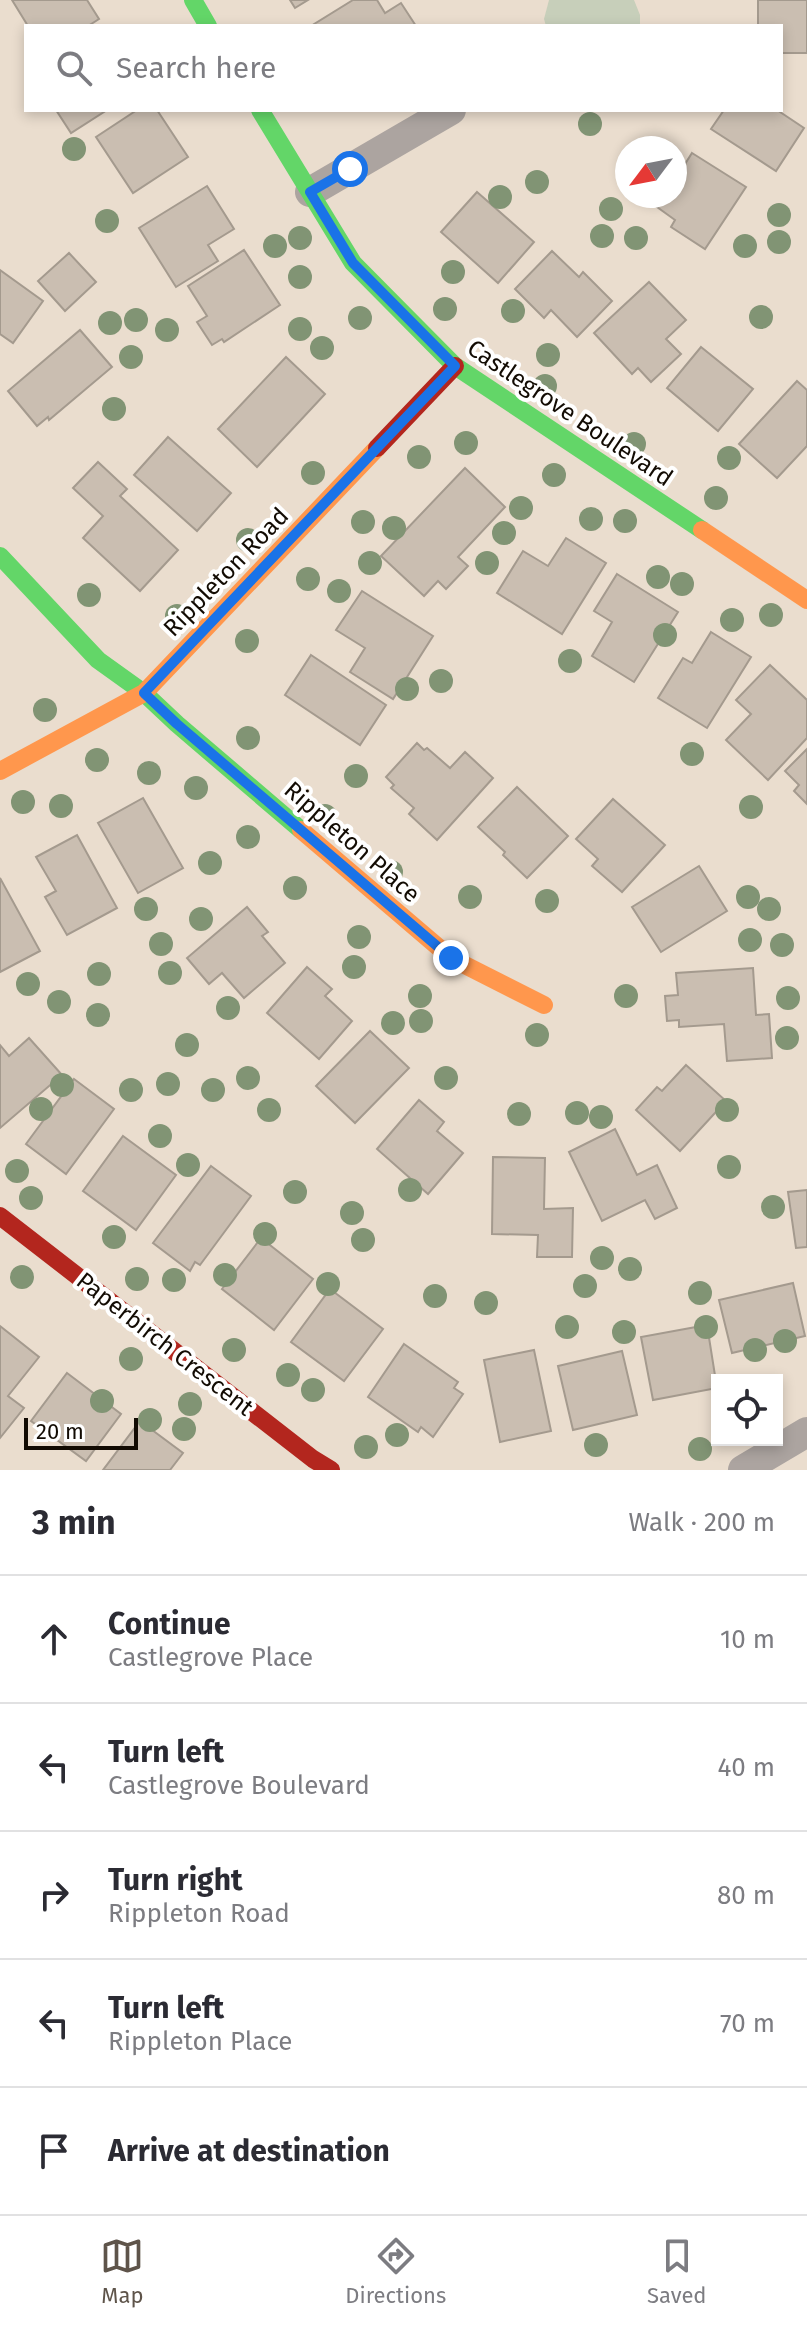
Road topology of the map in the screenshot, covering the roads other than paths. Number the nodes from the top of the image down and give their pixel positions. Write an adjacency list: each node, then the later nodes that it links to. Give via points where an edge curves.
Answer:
1 (193, 0): 2 (street)
2 (207, 24)
3 (261, 112): 5 (street, Castlegrove Boulevard)
4 (448, 112): 5 (street)
5 (310, 192): 6 (street, Castlegrove Boulevard, via 353,263)
6 (455, 366): 8 (street, Castlegrove Boulevard); 9 (street, Rippleton Road)
7 (0, 556): 9 (street, Rippleton Place, via 98,660)
8 (807, 600)
9 (144, 693): 10 (street, Rippleton Road); 11 (street, Rippleton Place, via 451,958)
10 (0, 771)
11 (544, 1005)
12 (0, 1216): 14 (street, Paperbirch Crescent)
13 (807, 1432): 15 (street)
14 (331, 1470)
15 (743, 1470)

